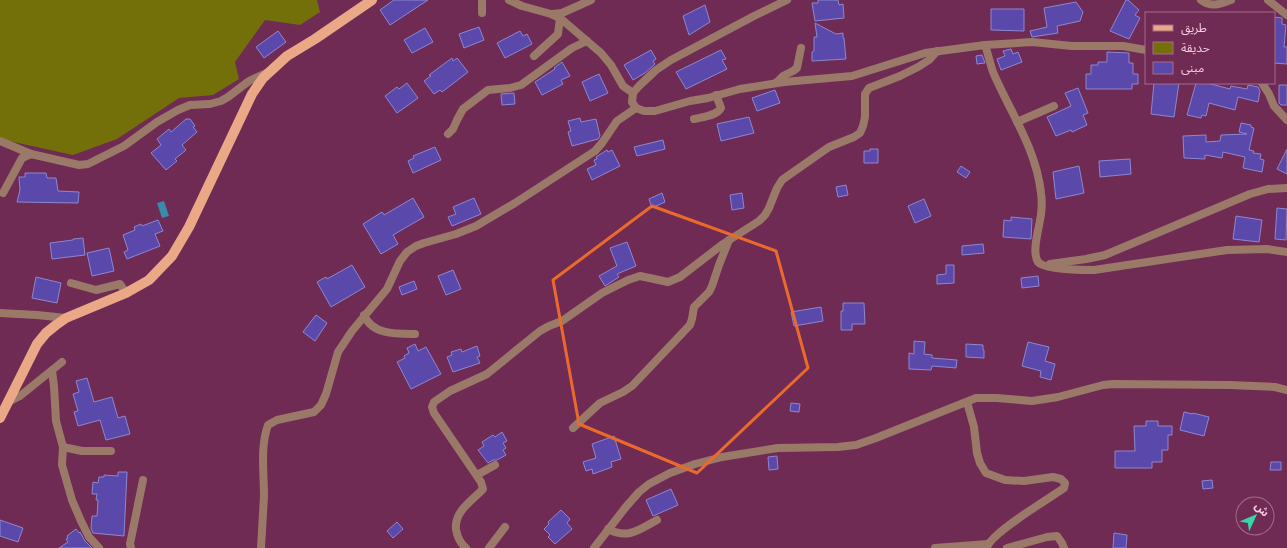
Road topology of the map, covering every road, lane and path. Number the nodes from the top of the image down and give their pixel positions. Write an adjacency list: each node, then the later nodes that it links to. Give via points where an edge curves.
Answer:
1 (372, 0): 19 (main road, via 287,56)
2 (482, 0): 9 (street)
3 (509, 0): 10 (street)
4 (591, 0): 10 (street, via 562,13)
5 (787, 0): 22 (street, via 671,60 651,74)
6 (1201, 0): 7 (street, via 1214,5)
7 (1231, 0)
8 (1268, 0): 11 (street)
9 (482, 13)
10 (551, 14): 12 (street)
11 (1287, 15)
12 (560, 18): 13 (street); 18 (street, via 558,34)
13 (587, 41): 22 (street, via 611,65 623,86); 29 (street, via 572,48 522,85 488,90 463,109)
14 (985, 45): 16 (street, via 1032,42 1072,46 1123,46); 17 (street); 28 (street, via 993,71)
15 (801, 48): 20 (street, via 797,68)
16 (1145, 50)
17 (937, 51): 20 (street, via 852,76); 34 (street, via 918,67 869,88 865,94 865,118 860,133 829,147 788,175 777,188 765,215)
18 (534, 56)
19 (269, 72): 31 (street, via 249,81 221,101 190,105 178,110 124,146 88,164 79,165); 38 (main road, via 252,94 189,227 172,256 148,280)
20 (776, 83): 23 (street)
21 (1263, 84): 27 (street, via 1274,106)
22 (633, 93): 25 (street, via 632,102)
23 (716, 96): 25 (street, via 655,111); 26 (street, via 720,111)
24 (1054, 106): 28 (street)
25 (636, 108): 40 (street, via 617,121 595,151 515,202 476,226 416,246 407,252 400,260 387,289)
26 (694, 119)
27 (1287, 120)
28 (1017, 122): 36 (street, via 1033,158 1040,187 1041,213 1036,252)
29 (448, 134)
30 (0, 142): 31 (street)
31 (31, 154): 33 (street, via 22,158)
32 (1287, 188): 36 (street, via 1268,189 1250,194 1105,255)
33 (3, 193)
34 (730, 240): 49 (street, via 712,286 694,307 690,326 685,332 632,386 600,403); 53 (street, via 674,280 661,282 640,276 614,286 562,321 540,332 487,374 434,402 434,413)
35 (1287, 252): 36 (street, via 1267,249 1227,250 1094,270)
36 (1042, 265)
37 (71, 283): 38 (street, via 96,290 120,284)
38 (126, 293): 41 (main road)
39 (0, 313): 41 (street)
40 (364, 315): 42 (street, via 370,325 382,331 399,335); 61 (street, via 338,352 321,405 314,412 277,420 268,425 265,435)
41 (66, 318): 46 (main road, via 46,333 37,344)
42 (415, 334)
43 (62, 362): 44 (street)
44 (52, 371): 46 (street, via 20,396); 50 (street, via 56,421)
45 (1287, 390): 47 (street, via 1230,385 1113,384 1032,402 982,397)
46 (8, 402): 48 (main road)
47 (967, 402): 57 (street, via 856,445 778,448 722,457 681,468 639,492); 58 (street, via 977,453 986,473 1005,480 1024,481 1053,477 1065,483 1064,488 1004,529)
48 (0, 418)
49 (573, 428)
50 (63, 446): 51 (street, via 82,451); 59 (street, via 62,465 72,500 89,537)
51 (111, 451)
52 (496, 465): 53 (street)
53 (477, 475): 62 (street, via 483,489 460,512 456,520 459,539)
54 (143, 480): 60 (street)
55 (657, 520): 57 (street, via 632,533 616,533)
56 (505, 527): 63 (street)
57 (608, 529): 64 (street)
58 (988, 546): 65 (street)
59 (99, 548)
60 (131, 548)
61 (261, 548)
62 (466, 548)
63 (489, 548)
64 (594, 548)
65 (935, 548)
66 (1007, 548): 67 (street, via 1057,536)
67 (1064, 548)

